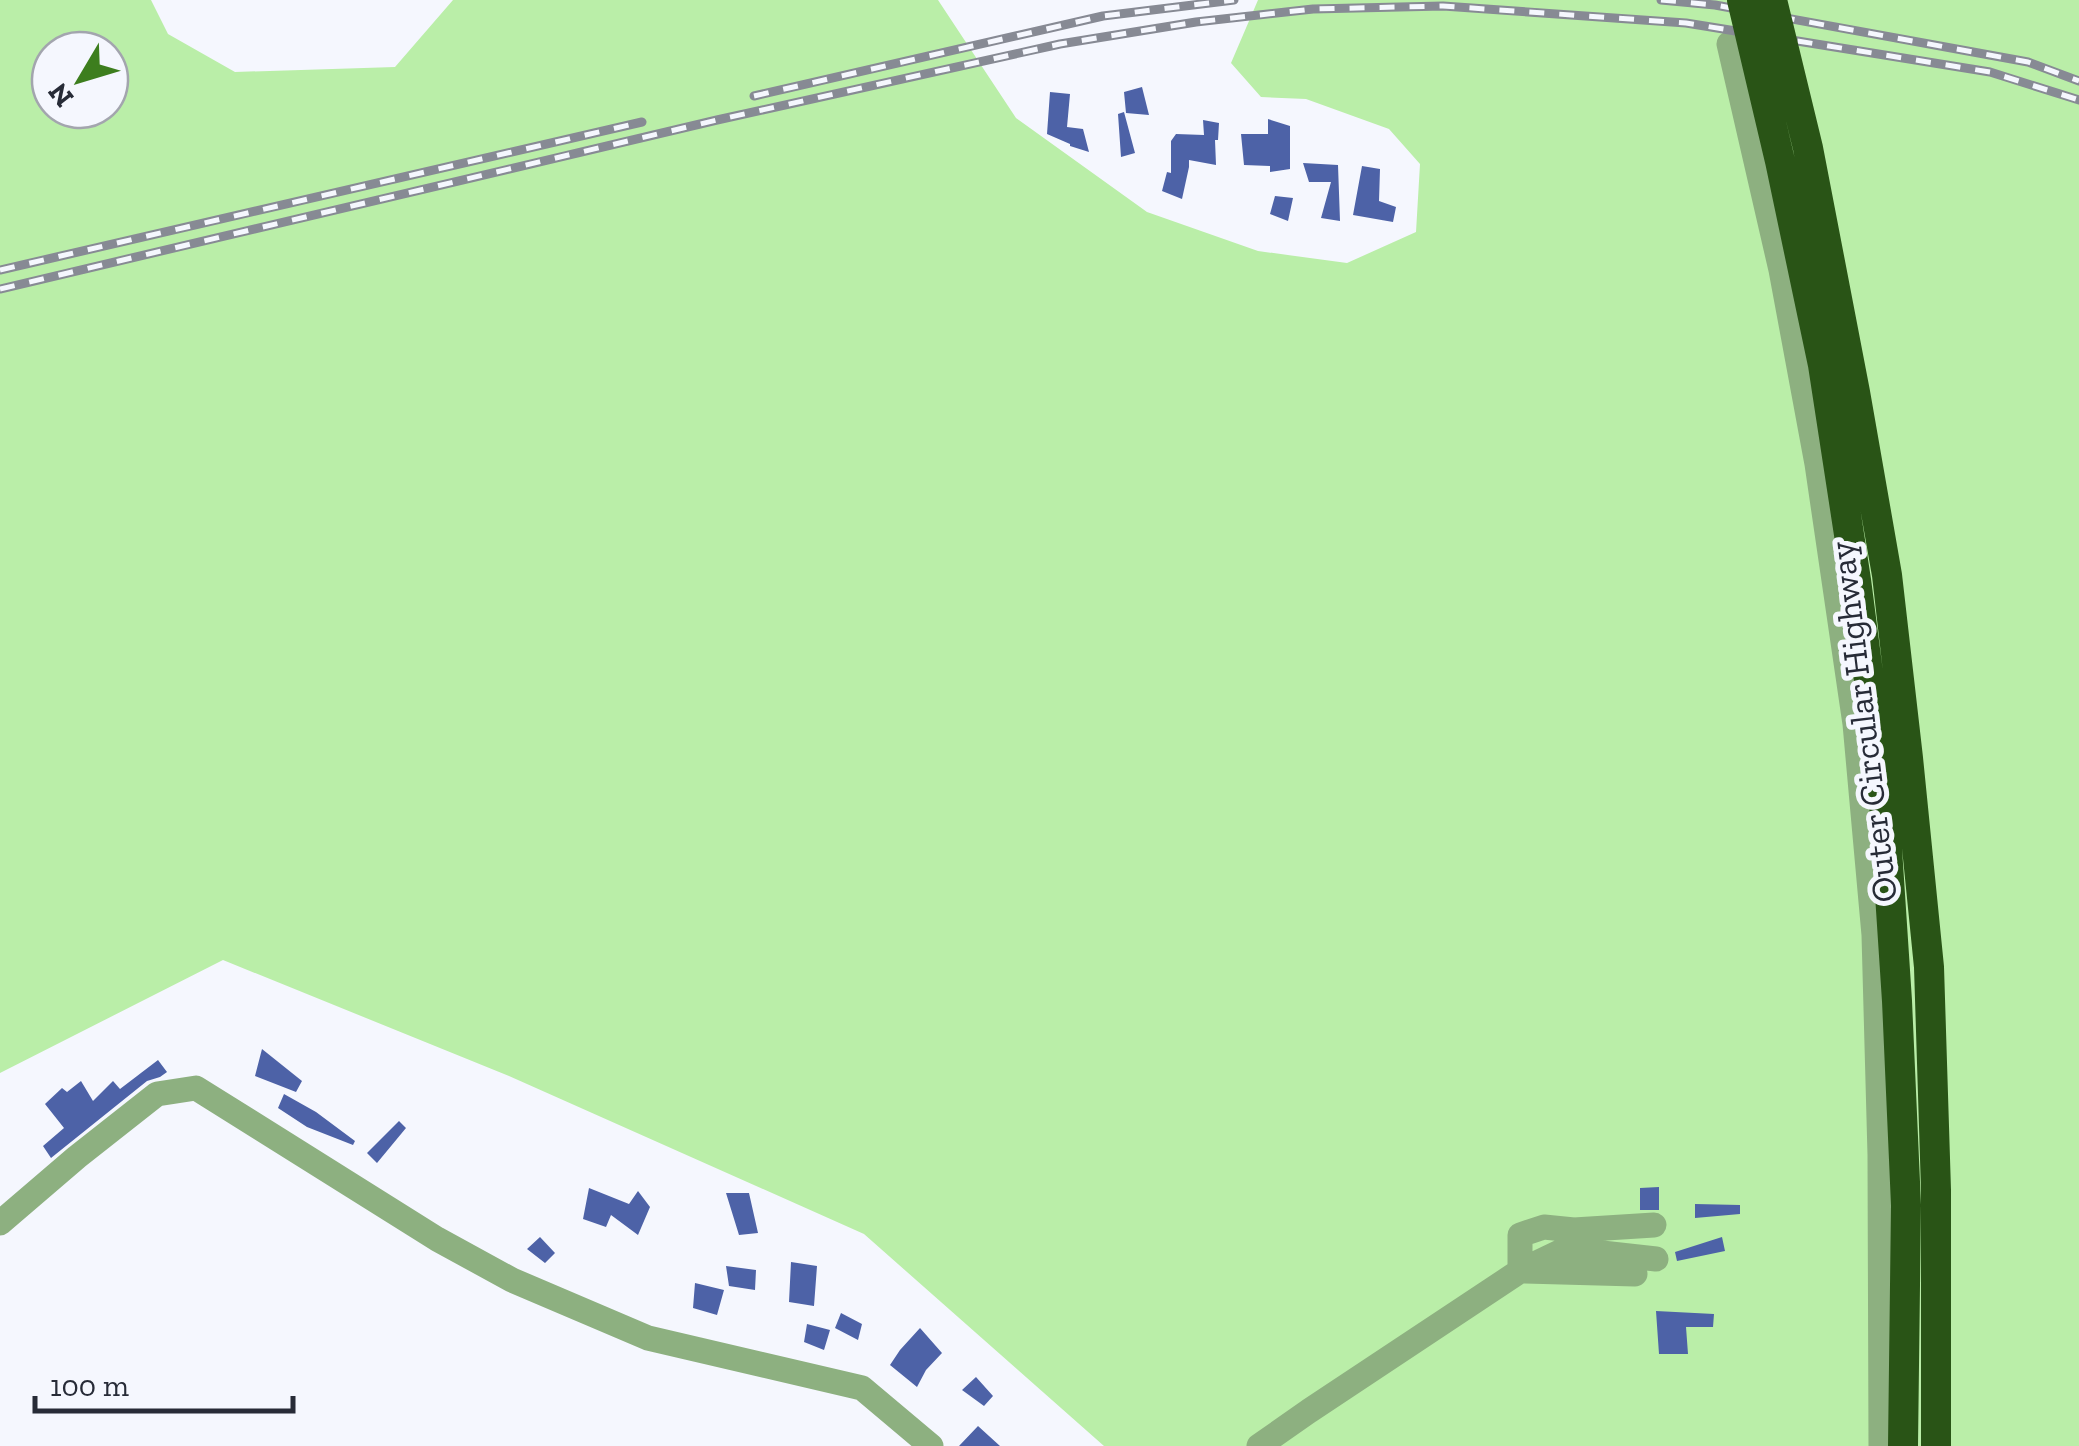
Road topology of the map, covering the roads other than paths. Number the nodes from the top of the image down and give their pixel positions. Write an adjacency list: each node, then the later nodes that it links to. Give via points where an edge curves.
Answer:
1 (1742, 0): 11 (highway, Outer Circular Highway, bridge, via 1822,365 1884,788 1906,1205)
2 (1772, 0): 12 (highway, Outer Circular Highway, bridge, via 1855,392 1887,575 1908,758 1930,986)
3 (1729, 44): 10 (street, via 1817,464 1855,724 1874,935)
4 (0, 1222): 8 (street, via 157,1094 196,1088 512,1280 648,1338 862,1388)
5 (1654, 1224): 7 (street, via 1544,1227 1520,1236)
6 (1646, 1266): 7 (street)
7 (1520, 1271): 9 (street)
8 (931, 1446)
9 (1259, 1446)
10 (1880, 1446)
11 (1902, 1446)
12 (1936, 1446)

